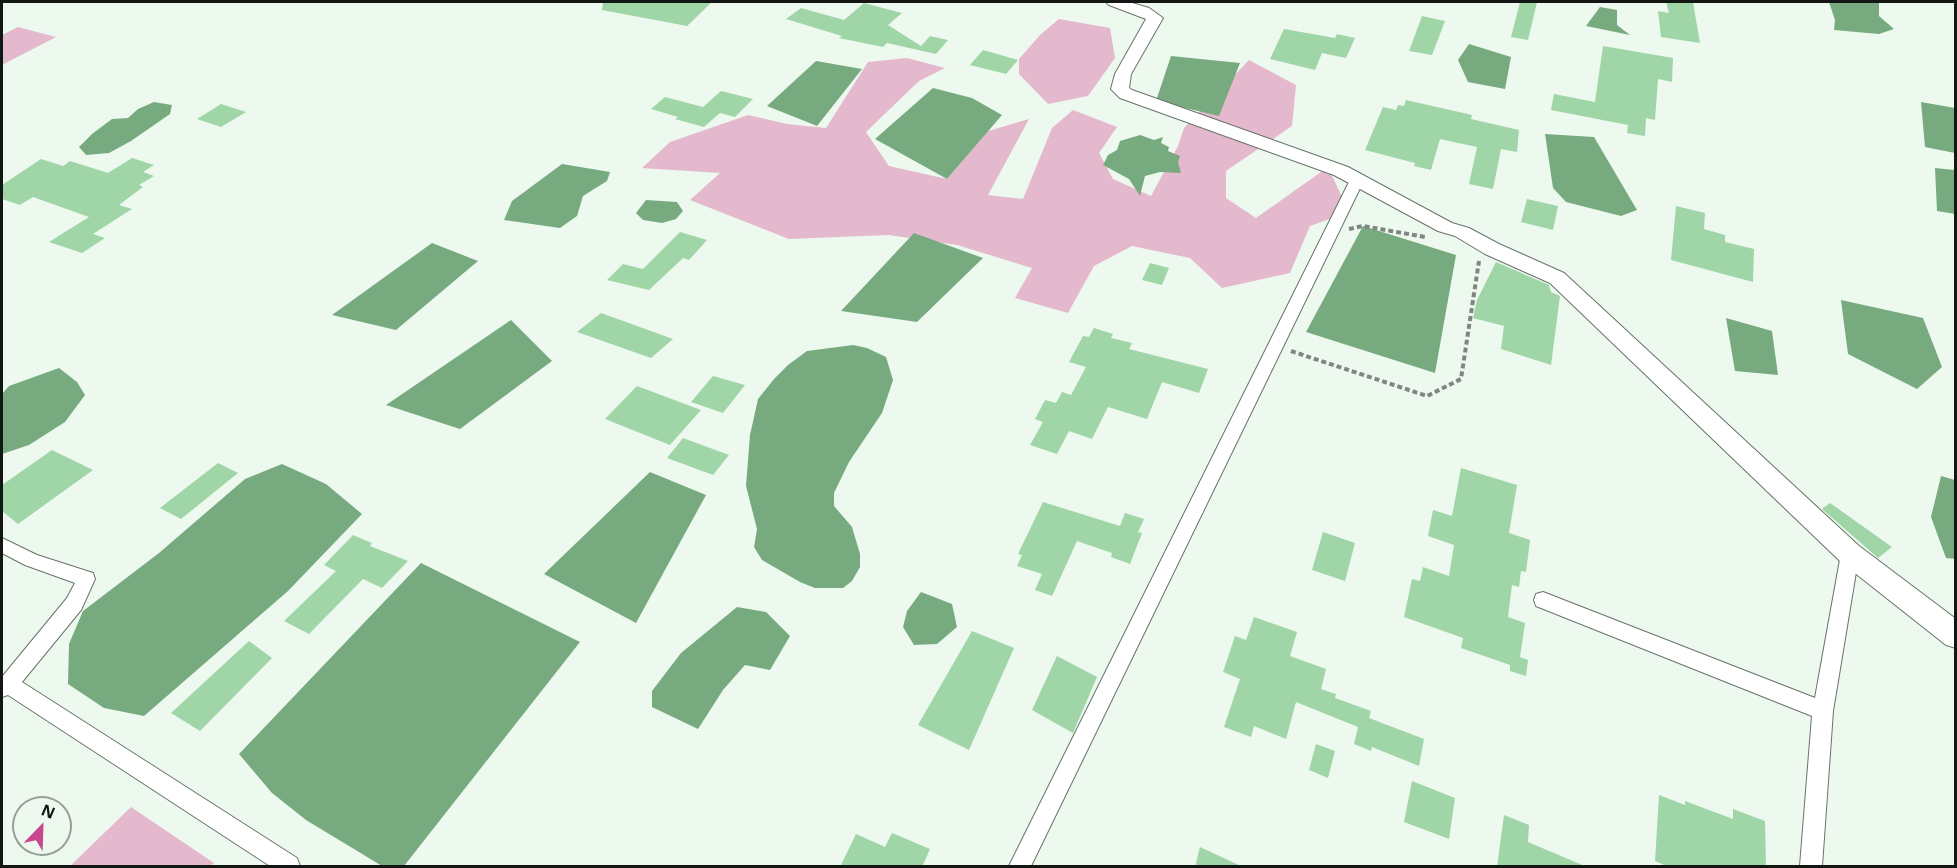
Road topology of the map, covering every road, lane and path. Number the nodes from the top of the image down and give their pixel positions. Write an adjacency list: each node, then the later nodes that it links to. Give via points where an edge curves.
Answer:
1 (1114, 2): 2 (main road, via 1155,18 1123,74 1120,89 1126,94 1312,159)
2 (1357, 180): 4 (main road, via 1445,227); 13 (street)
3 (1345, 230): 4 (path, via 1364,226 1433,238)
4 (1472, 237): 5 (path, via 1461,379 1427,396); 7 (main road, via 1557,278)
5 (1283, 348)
6 (2, 545): 10 (street, via 31,560 86,579 74,604)
7 (1850, 554): 9 (main road); 11 (street)
8 (1543, 600): 11 (street)
9 (1956, 636)
10 (5, 686): 12 (street)
11 (1823, 711): 14 (street)
12 (289, 867)
13 (1020, 867)
14 (1811, 867)

